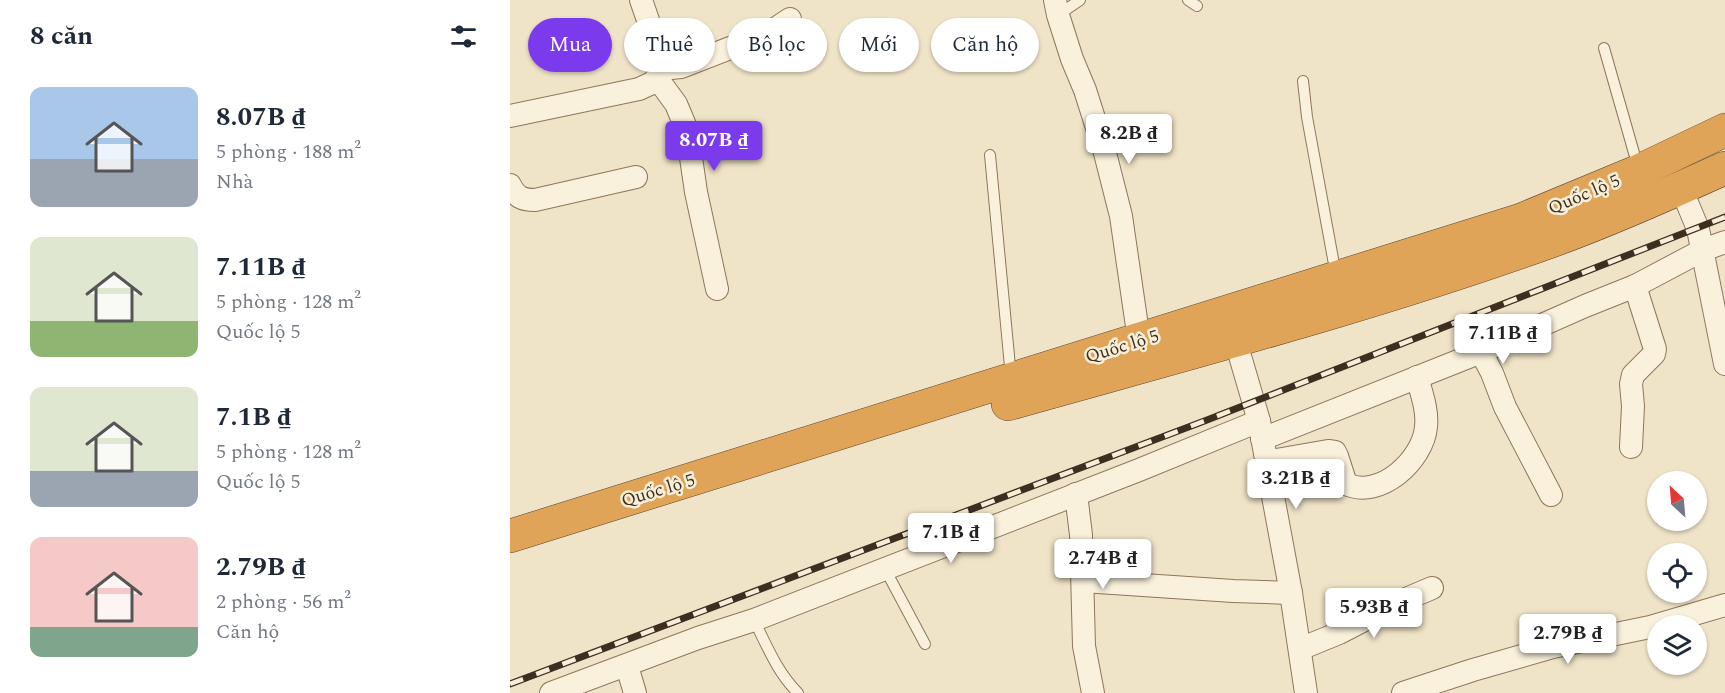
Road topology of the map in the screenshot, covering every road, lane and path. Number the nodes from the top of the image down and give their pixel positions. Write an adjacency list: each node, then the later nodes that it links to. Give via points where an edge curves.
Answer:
1 (640, 0): 6 (street, via 658,49)
2 (1080, 0): 3 (lane)
3 (1056, 8): 22 (street, via 1105,153 1118,206)
4 (1604, 48): 12 (lane)
5 (727, 49): 6 (street)
6 (659, 73): 8 (street, via 639,88); 20 (street, via 687,130)
7 (1303, 81): 18 (lane)
8 (510, 116)
9 (1725, 130): 12 (highway, Quốc lộ 5)
10 (990, 155): 26 (lane)
11 (1725, 168): 15 (highway, Quốc lộ 5)
12 (1639, 171): 18 (highway, Quốc lộ 5, via 1521,220)
13 (636, 177): 14 (street, via 535,200 524,200 514,194)
14 (510, 185)
15 (1681, 188): 17 (street); 21 (highway, Quốc lộ 5, via 1559,238 1447,277)
16 (1725, 242): 17 (street)
17 (1703, 250): 19 (street); 24 (street)
18 (1336, 278): 22 (highway, Quốc lộ 5)
19 (1635, 286): 23 (street); 28 (street, via 1655,349 1633,375)
20 (717, 289)
21 (1235, 339): 27 (street); 32 (highway, Quốc lộ 5, via 949,421)
22 (1139, 340): 26 (highway, Quốc lộ 5)
23 (1481, 352): 25 (street); 30 (street, via 1505,408)
24 (1725, 364)
25 (1417, 376): 27 (street); 27 (street, via 1426,427 1420,449 1402,470 1376,487 1346,484 1335,452)
26 (1012, 380): 31 (highway, Quốc lộ 5)
27 (1262, 441): 29 (street); 36 (street)
28 (1631, 447)
29 (1076, 494): 33 (street); 34 (street)
30 (1551, 495)
31 (510, 536)
32 (510, 556)
33 (885, 569): 38 (street); 39 (lane)
34 (1083, 581): 36 (street); 45 (street, via 1084,646)
35 (1432, 588): 40 (street)
36 (1292, 593): 40 (street)
37 (1725, 605): 47 (street, via 1650,627 1553,647)
38 (754, 620): 41 (street); 44 (lane, via 776,666)
39 (925, 644)
40 (1300, 649): 46 (street)
41 (627, 666): 42 (street); 43 (street)
42 (551, 693)
43 (635, 693)
44 (798, 693)
45 (1093, 693)
46 (1306, 693)
47 (1403, 693)

